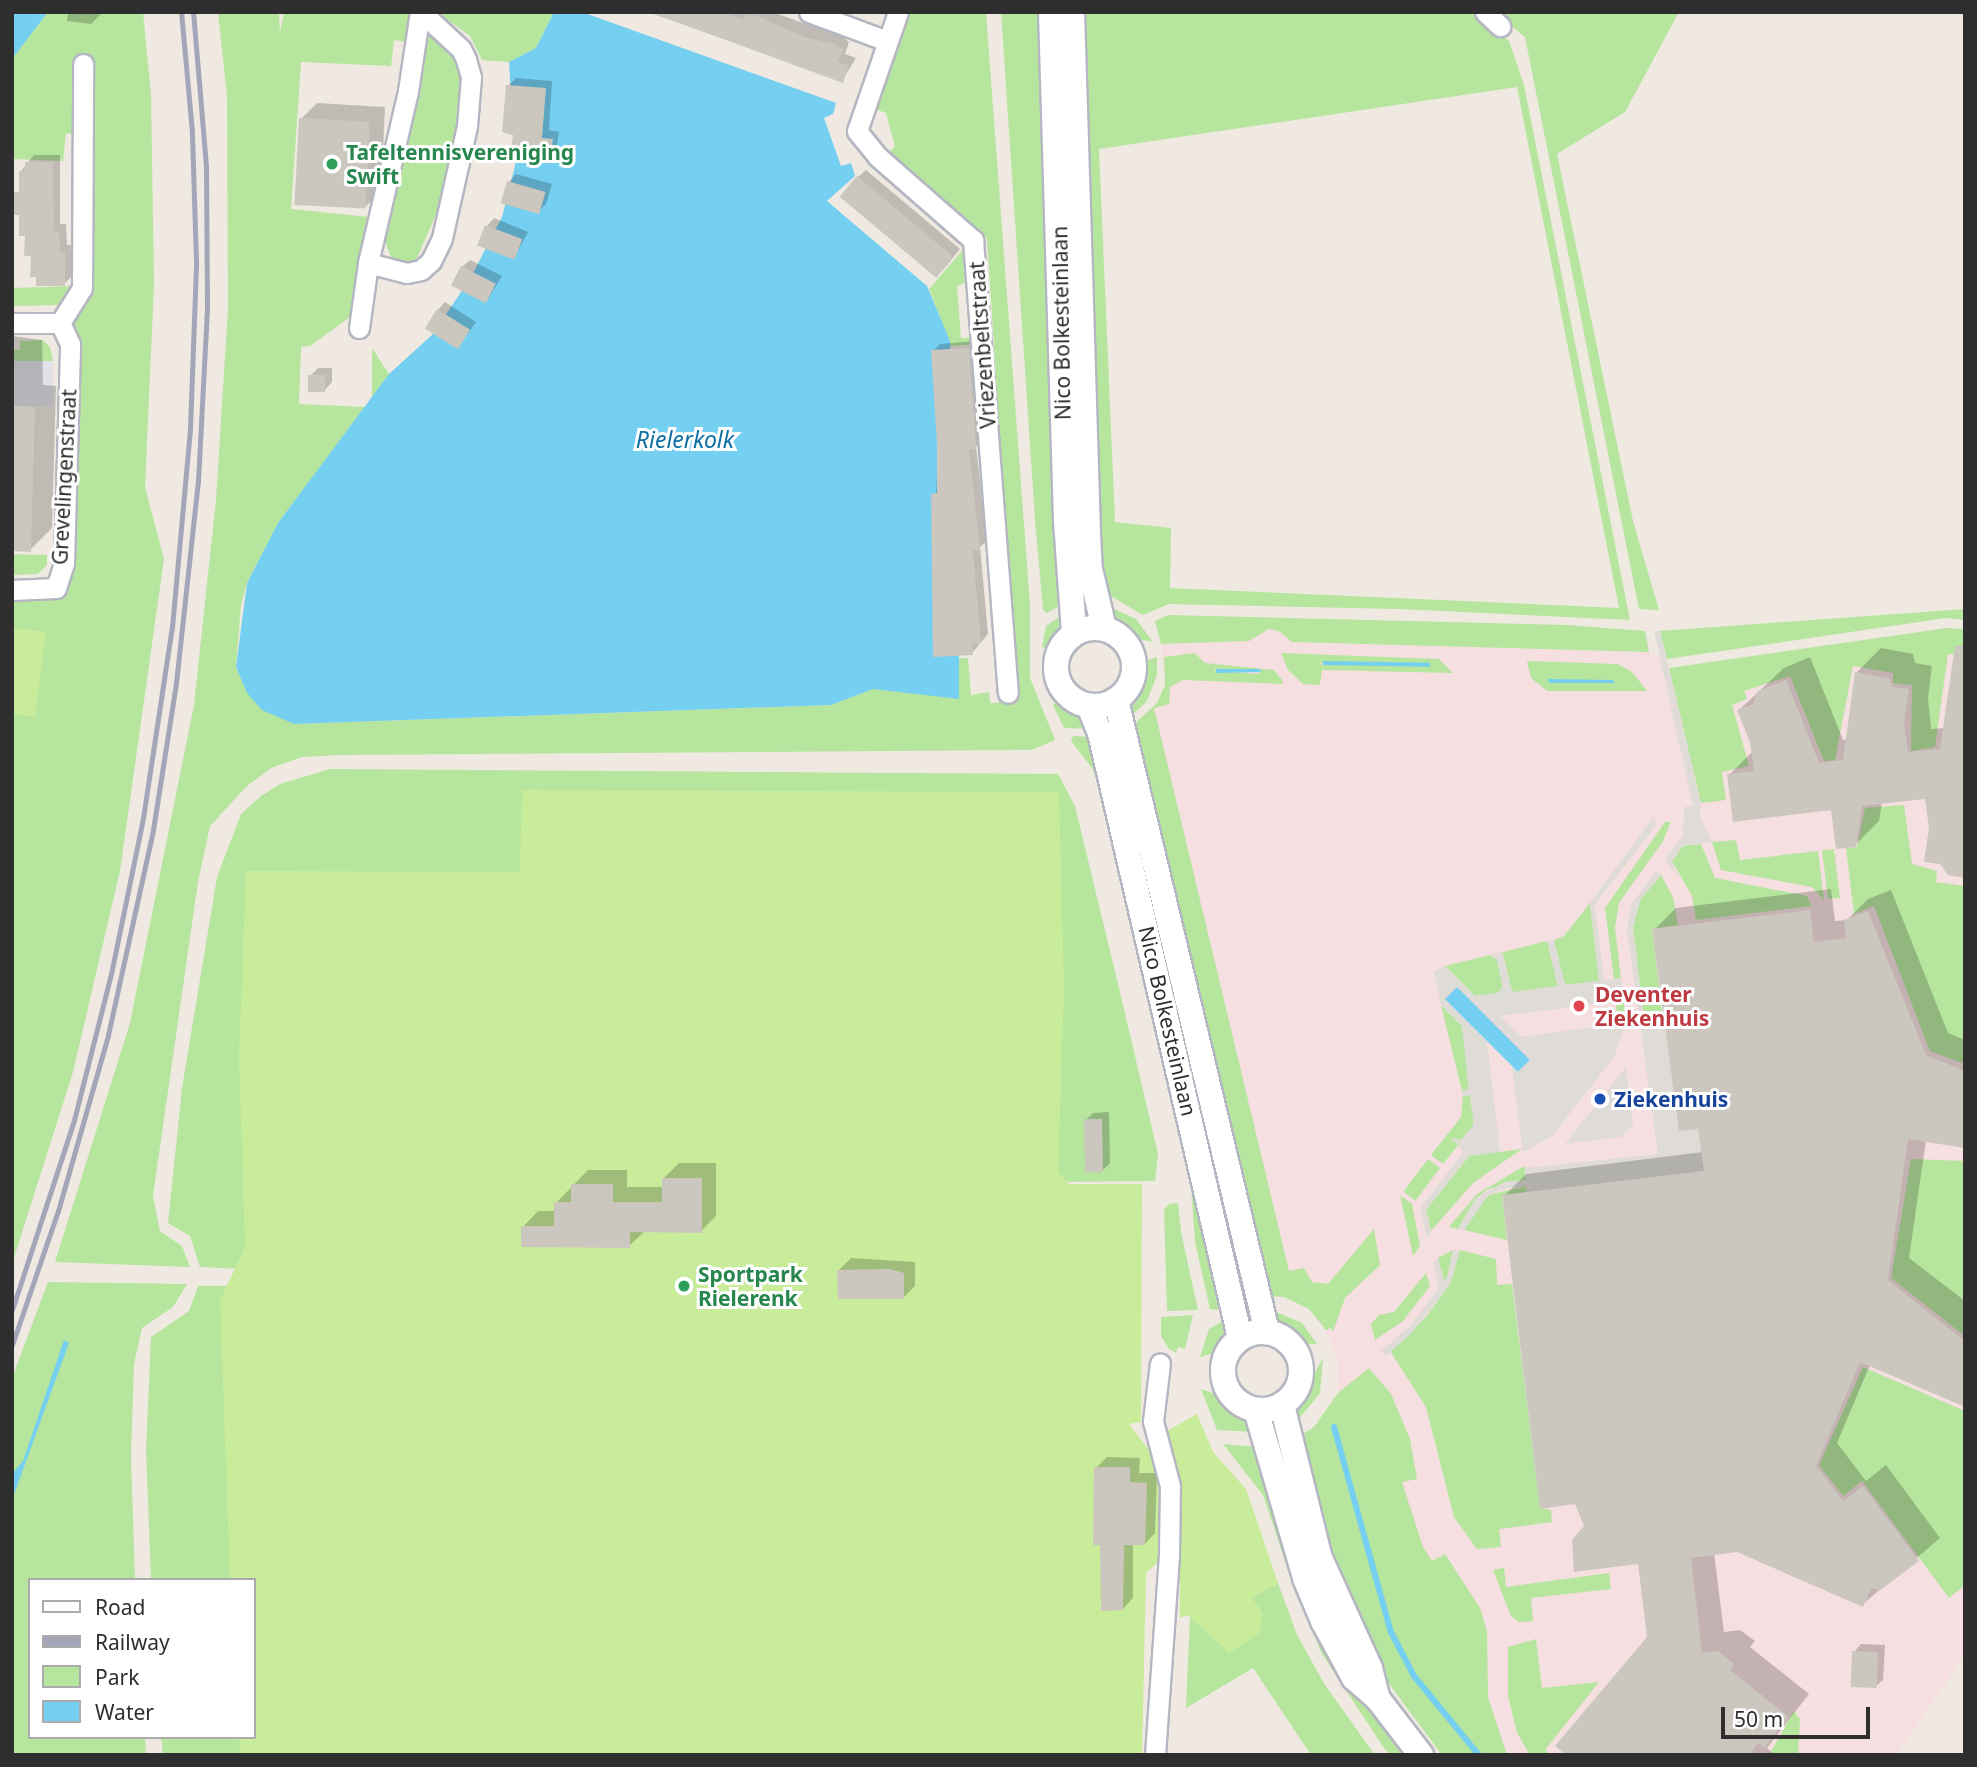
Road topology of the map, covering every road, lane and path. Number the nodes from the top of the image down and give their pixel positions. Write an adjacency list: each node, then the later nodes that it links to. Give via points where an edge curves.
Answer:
1 (421, 12): 10 (street, via 408,91); 10 (street, via 466,59 471,77 467,126 442,238 430,261 421,270 407,273)
2 (808, 12): 8 (street)
3 (898, 12): 8 (street, Vriezenbeltstraat)
4 (1051, 12): 16 (street, Nico Bolkesteinlaan, via 1066,521)
5 (1072, 12): 15 (street, Nico Bolkesteinlaan, via 1088,545)
6 (1485, 12): 7 (street)
7 (1500, 26)
8 (887, 41): 17 (street, Vriezenbeltstraat, via 857,131 877,156 972,240)
9 (83, 64): 12 (street, via 82,288)
10 (368, 263): 13 (street)
11 (12, 323): 12 (street)
12 (60, 323): 14 (street, Grevelingenstraat, via 70,344 64,563 56,588)
13 (359, 328)
14 (12, 590)
15 (1104, 628): 16 (street); 18 (street, via 1121,636 1134,662 1131,684)
16 (1074, 633): 19 (street, via 1058,651 1056,675 1068,695)
17 (1008, 692)
18 (1116, 700): 19 (street); 20 (street, Nico Bolkesteinlaan)
19 (1089, 706): 21 (street, Nico Bolkesteinlaan, via 1103,746)
20 (1267, 1332): 21 (street); 23 (street, via 1290,1343 1301,1366 1295,1392)
21 (1240, 1338): 24 (street, via 1223,1363 1225,1384 1236,1401)
22 (1160, 1363): 26 (street, via 1153,1421 1170,1486 1170,1555)
23 (1282, 1405): 24 (street); 25 (street, via 1320,1558 1370,1668)
24 (1256, 1410): 25 (street, via 1305,1578 1354,1678)
25 (1378, 1699): 27 (street)
26 (1155, 1755)
27 (1421, 1755)

